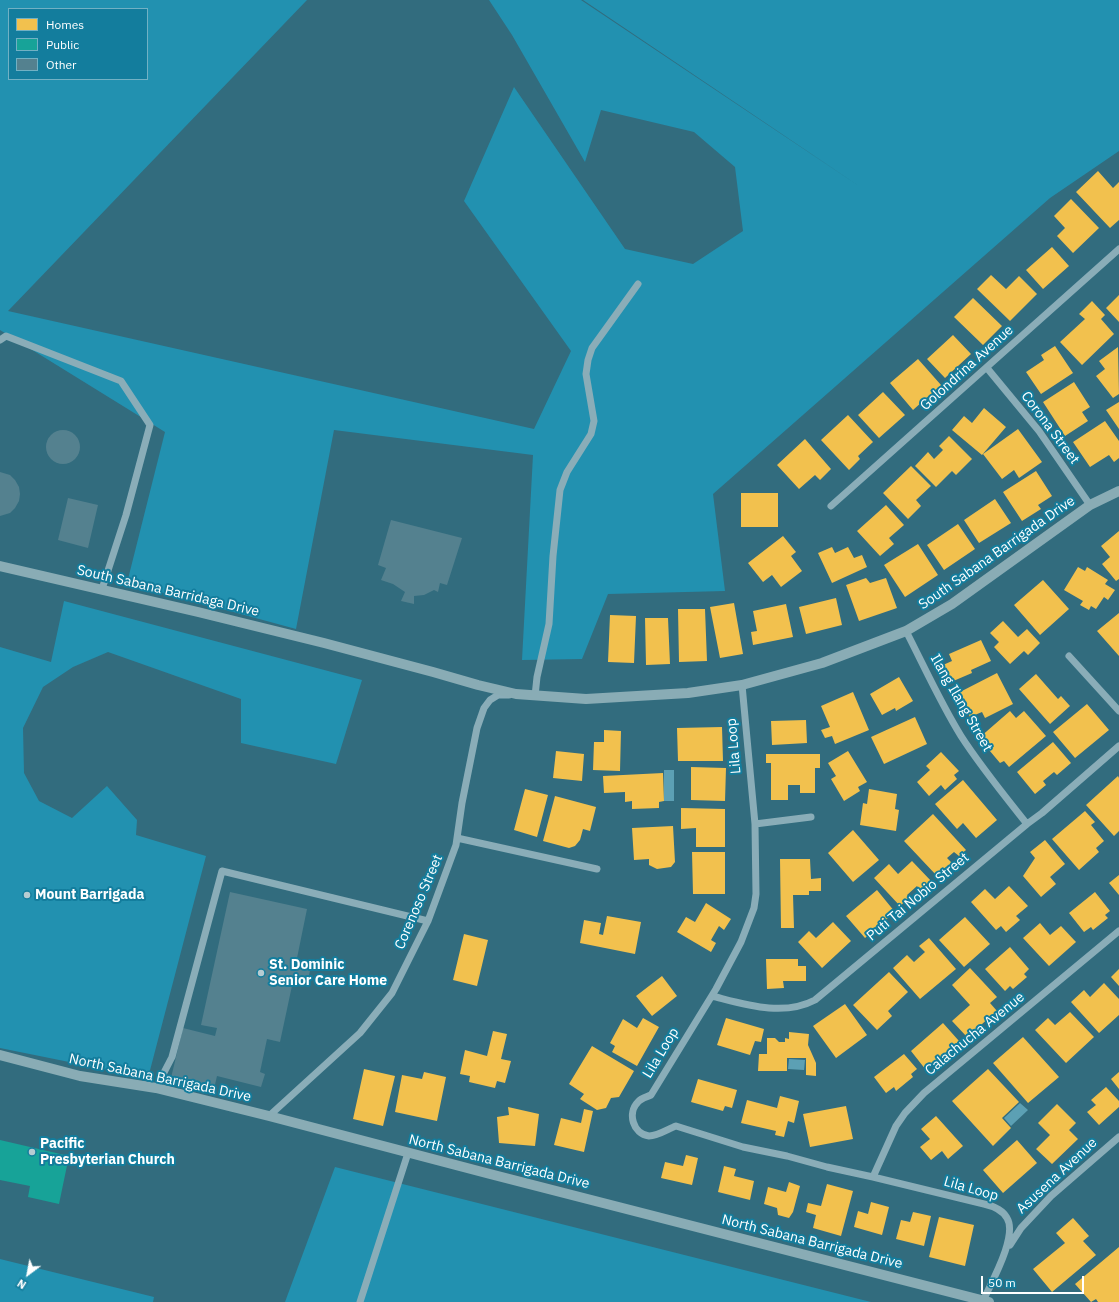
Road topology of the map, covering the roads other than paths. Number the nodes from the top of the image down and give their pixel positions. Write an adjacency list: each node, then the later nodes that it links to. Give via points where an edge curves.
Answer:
1 (1119, 249): 4 (street, Golondrina Avenue)
2 (638, 284): 15 (street, via 592,348 588,360 586,374 594,421 591,434 567,472 560,490 549,624)
3 (0, 340): 9 (street, via 6,336 121,381 150,425 126,515)
4 (987, 368): 6 (street, Corona Street, via 1039,431); 7 (street, Golondrina Avenue)
5 (1119, 491): 6 (main road, South Sabana Barrigada Drive)
6 (1090, 505): 10 (main road, South Sabana Barrigada Drive, via 952,604)
7 (831, 506)
8 (0, 566): 9 (main road, South Sabana Barridaga Drive)
9 (102, 589): 11 (main road, South Sabana Barridaga Drive)
10 (906, 631): 13 (main road, South Sabana Barrigada Drive, via 822,663); 20 (street, Ilang Ilang Street, via 961,736)
11 (330, 645): 14 (main road, South Sabana Barrigada Drive)
12 (1070, 656): 16 (street)
13 (742, 685): 15 (main road, South Sabana Barrigada Drive, via 688,693 586,699); 19 (street, Lila Loop)
14 (516, 694): 15 (main road, South Sabana Barrigada Drive); 21 (street, Corenoso Street, via 498,695 484,708 477,728)
15 (535, 696)
16 (1119, 711)
17 (1119, 746): 20 (street, Puti Tai Nobio Street)
18 (811, 817): 19 (street)
19 (755, 824): 25 (street, Lila Loop, via 754,908 741,942)
20 (1026, 824): 25 (street, Puti Tai Nobio Street, via 814,1000 799,1006 765,1008)
21 (457, 838): 22 (street); 23 (street, Corenoso Street)
22 (597, 869)
23 (428, 921): 27 (street, via 222,871 172,1057); 28 (street, Corenoso Street, via 392,993 360,1033)
24 (1119, 931): 31 (street, Calachucha Avenue, via 924,1093 896,1126)
25 (712, 996): 31 (street, Lila Loop, via 652,1095 641,1099 635,1105 631,1118 638,1131 644,1135 653,1135 676,1126 743,1147)
26 (0, 1055): 27 (main road, North Sabana Barrigada Drive, via 80,1076)
27 (156, 1088): 28 (main road, North Sabana Barrigada Drive)
28 (269, 1116): 30 (main road, North Sabana Barrigada Drive)
29 (1119, 1137): 32 (street, Asusena Avenue, via 1034,1213 1012,1240)
30 (408, 1153): 33 (main road, North Sabana Barrigada Drive); 34 (street)
31 (873, 1177): 32 (street, Lila Loop, via 999,1209 1009,1222 1008,1242)
32 (1003, 1258): 33 (street, Lila Loop)
33 (986, 1301)
34 (360, 1302)

